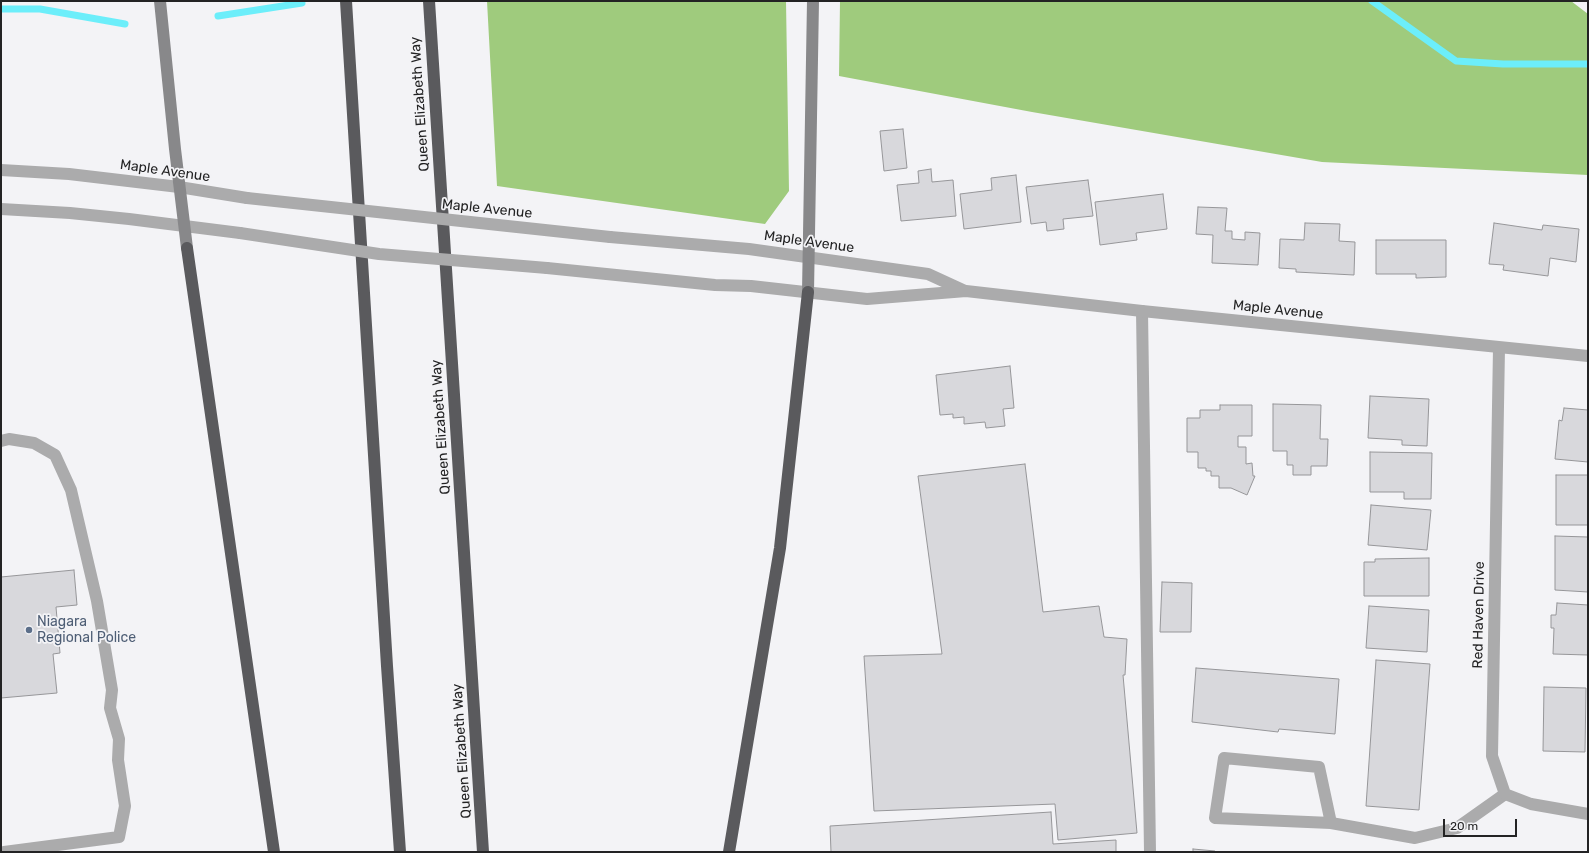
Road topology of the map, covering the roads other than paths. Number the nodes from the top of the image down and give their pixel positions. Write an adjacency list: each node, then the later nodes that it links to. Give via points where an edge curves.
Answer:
1 (160, 1): 6 (main road)
2 (346, 1): 22 (highway)
3 (429, 1): 23 (highway, Queen Elizabeth Way)
4 (813, 1): 10 (main road)
5 (1, 170): 6 (street, Maple Avenue, via 69,174)
6 (179, 187): 8 (main road); 10 (street, Maple Avenue, bridge, via 247,198)
7 (1, 209): 8 (street, Maple Avenue, via 70,213)
8 (183, 225): 9 (main road); 12 (street, Maple Avenue, bridge, via 379,254)
9 (187, 248): 21 (highway)
10 (808, 257): 11 (street, Maple Avenue, via 928,274); 12 (main road)
11 (966, 291): 12 (street, Maple Avenue, via 867,299); 13 (street, Maple Avenue)
12 (808, 292): 24 (highway, via 780,548)
13 (1142, 311): 14 (street, Maple Avenue); 25 (street)
14 (1499, 348): 15 (street, Maple Avenue); 17 (street, Red Haven Drive, via 1492,756)
15 (1588, 356)
16 (1, 441): 20 (street, via 9,439 34,443 55,455 71,490 99,616 112,690 110,708 119,739 118,760 125,806 119,837)
17 (1505, 794): 18 (street, via 1531,804); 19 (street, via 1457,828 1415,838)
18 (1588, 814)
19 (1331, 823): 19 (street, via 1319,767 1224,758 1216,818)
20 (4, 852)
21 (274, 852)
22 (400, 852)
23 (483, 852)
24 (729, 852)
25 (1150, 852)

